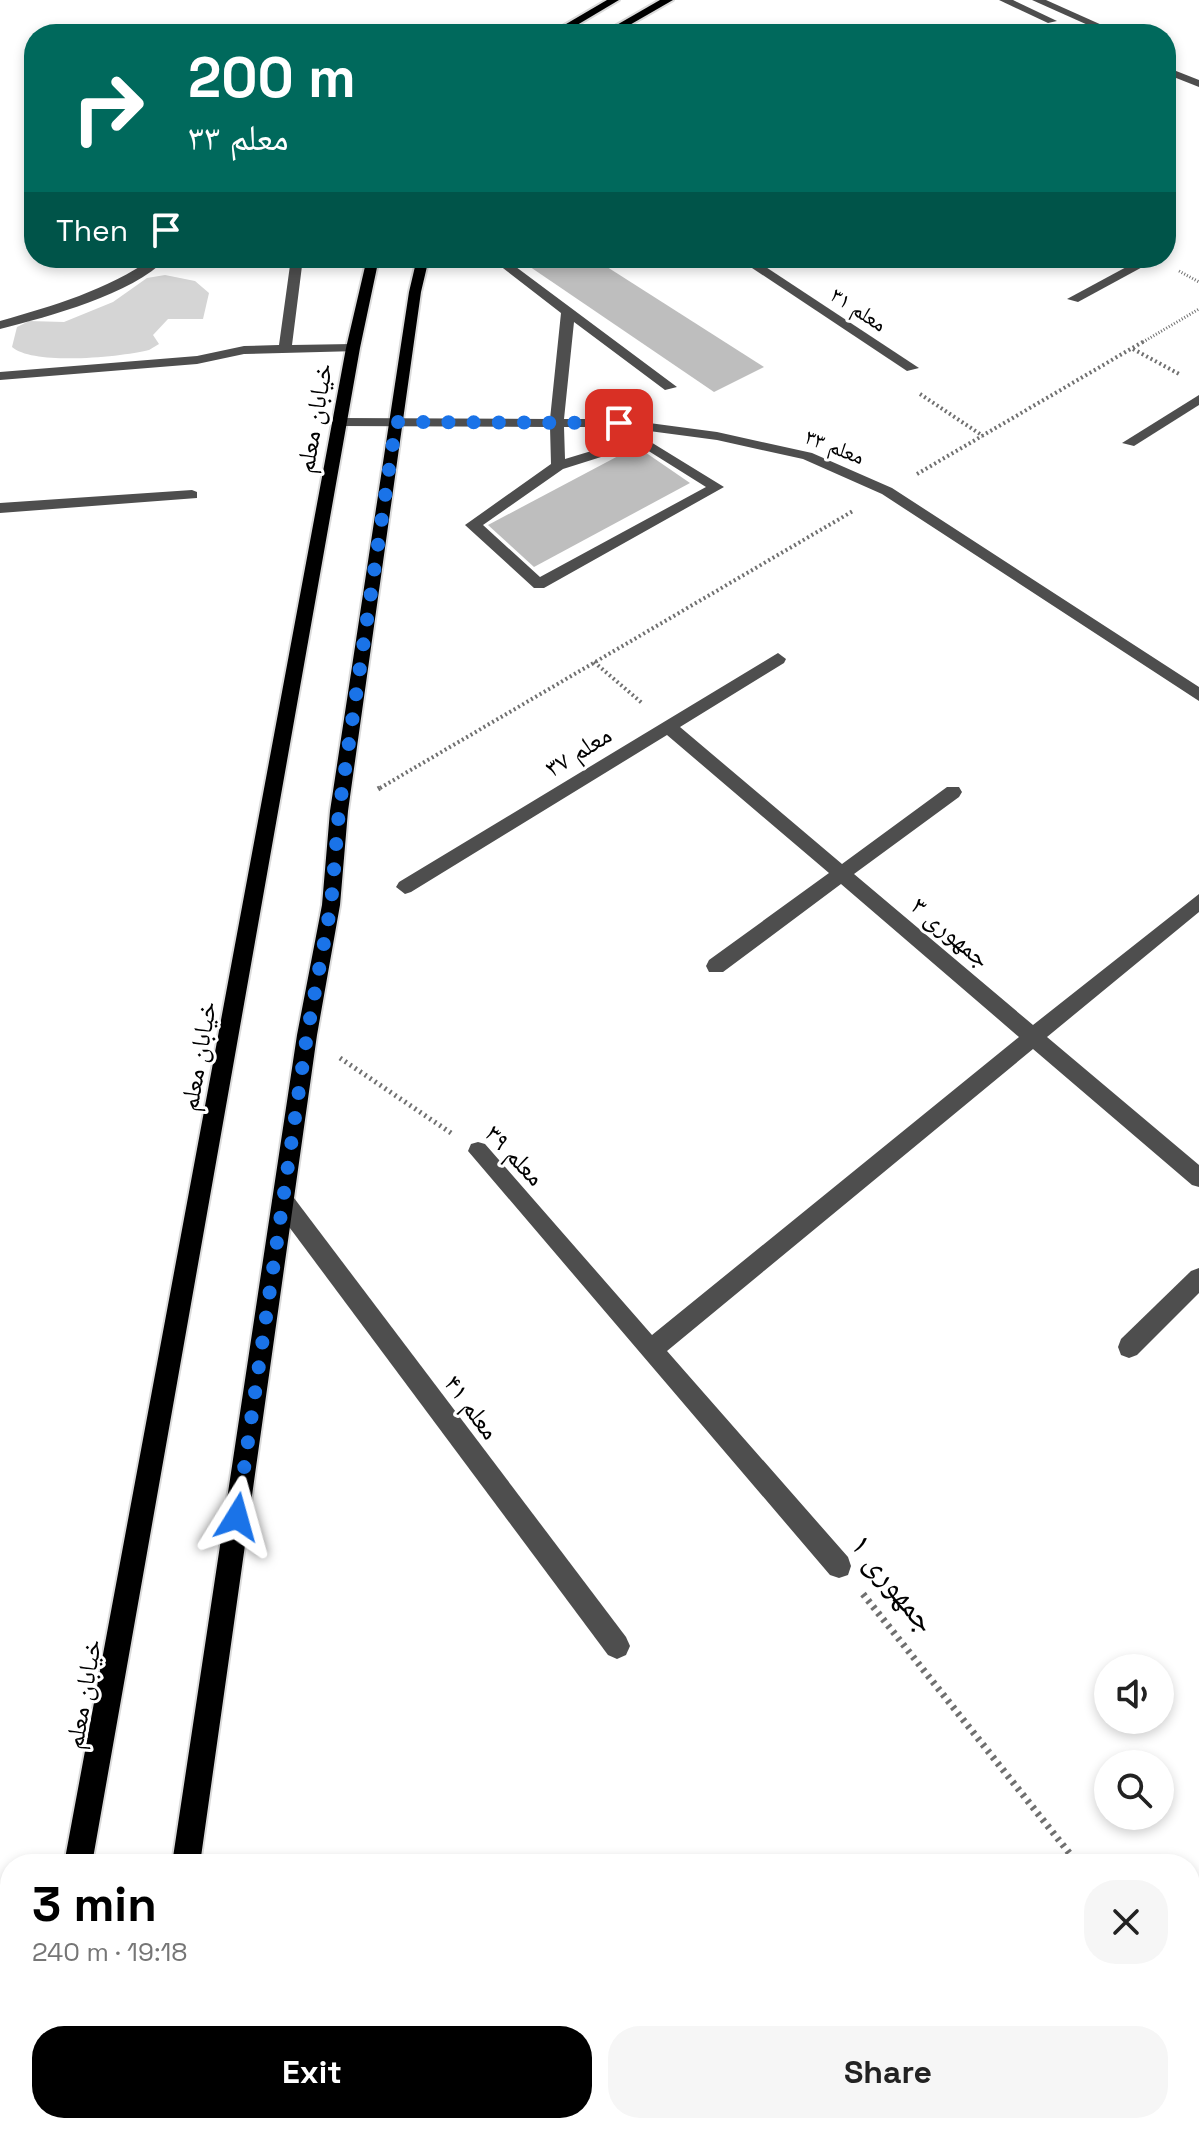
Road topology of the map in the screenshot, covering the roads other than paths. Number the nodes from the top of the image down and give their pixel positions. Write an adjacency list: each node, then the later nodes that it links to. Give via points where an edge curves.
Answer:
1 (614, 0): 9 (main road)
2 (668, 0): 10 (main road)
3 (1004, 0): 7 (street)
4 (1037, 0): 6 (street)
5 (1073, 5): 6 (street)
6 (1061, 10): 7 (street); 11 (street)
7 (1046, 18): 8 (street)
8 (1058, 23)
9 (572, 24)
10 (624, 24)
11 (1090, 24)
12 (1176, 74): 13 (street)
13 (1199, 84)
14 (147, 268): 23 (street, via 49,311)
15 (296, 268): 25 (street)
16 (371, 268): 24 (main road, خیابان معلم)
17 (421, 268): 31 (main road)
18 (510, 268): 22 (street)
19 (758, 268): 26 (street, معلم ۳۱)
20 (1133, 268): 21 (street)
21 (1073, 299)
22 (568, 311): 28 (street); 32 (street)
23 (0, 325)
24 (353, 348): 25 (street); 30 (main road, خیابان معلم)
25 (285, 349): 27 (street)
26 (912, 368)
27 (0, 376)
28 (670, 387)
29 (1199, 399): 33 (street)
30 (340, 422): 31 (street, معلم ۳۳); 54 (main road, خیابان معلم)
31 (396, 422): 32 (street, معلم ۳۳); 48 (main road, via 339,811 331,905)
32 (557, 423): 34 (street); 38 (street, معلم ۳۳, via 619,423 717,436 807,456 887,491)
33 (1129, 443)
34 (558, 466): 34 (street, via 473,525 539,584 717,487 641,440)
35 (192, 495): 36 (street)
36 (0, 508)
37 (778, 659): 39 (street, معلم ۳۷)
38 (1199, 695)
39 (668, 726): 41 (street, جمهوری ۳); 42 (street, معلم ۳۷)
40 (953, 792): 41 (street)
41 (842, 874): 44 (street); 45 (street, جمهوری ۳)
42 (405, 887)
43 (1199, 901): 45 (street)
44 (716, 966)
45 (1033, 1037): 47 (street, جمهوری ۳); 51 (street)
46 (478, 1151): 51 (street, معلم ۳۹)
47 (1199, 1178)
48 (283, 1201): 53 (street, معلم ۴۱); 55 (main road)
49 (1199, 1278): 50 (street)
50 (1129, 1347)
51 (651, 1350): 52 (street, جمهوری ۱)
52 (839, 1566)
53 (617, 1646)
54 (80, 1854)
55 (187, 1854)

